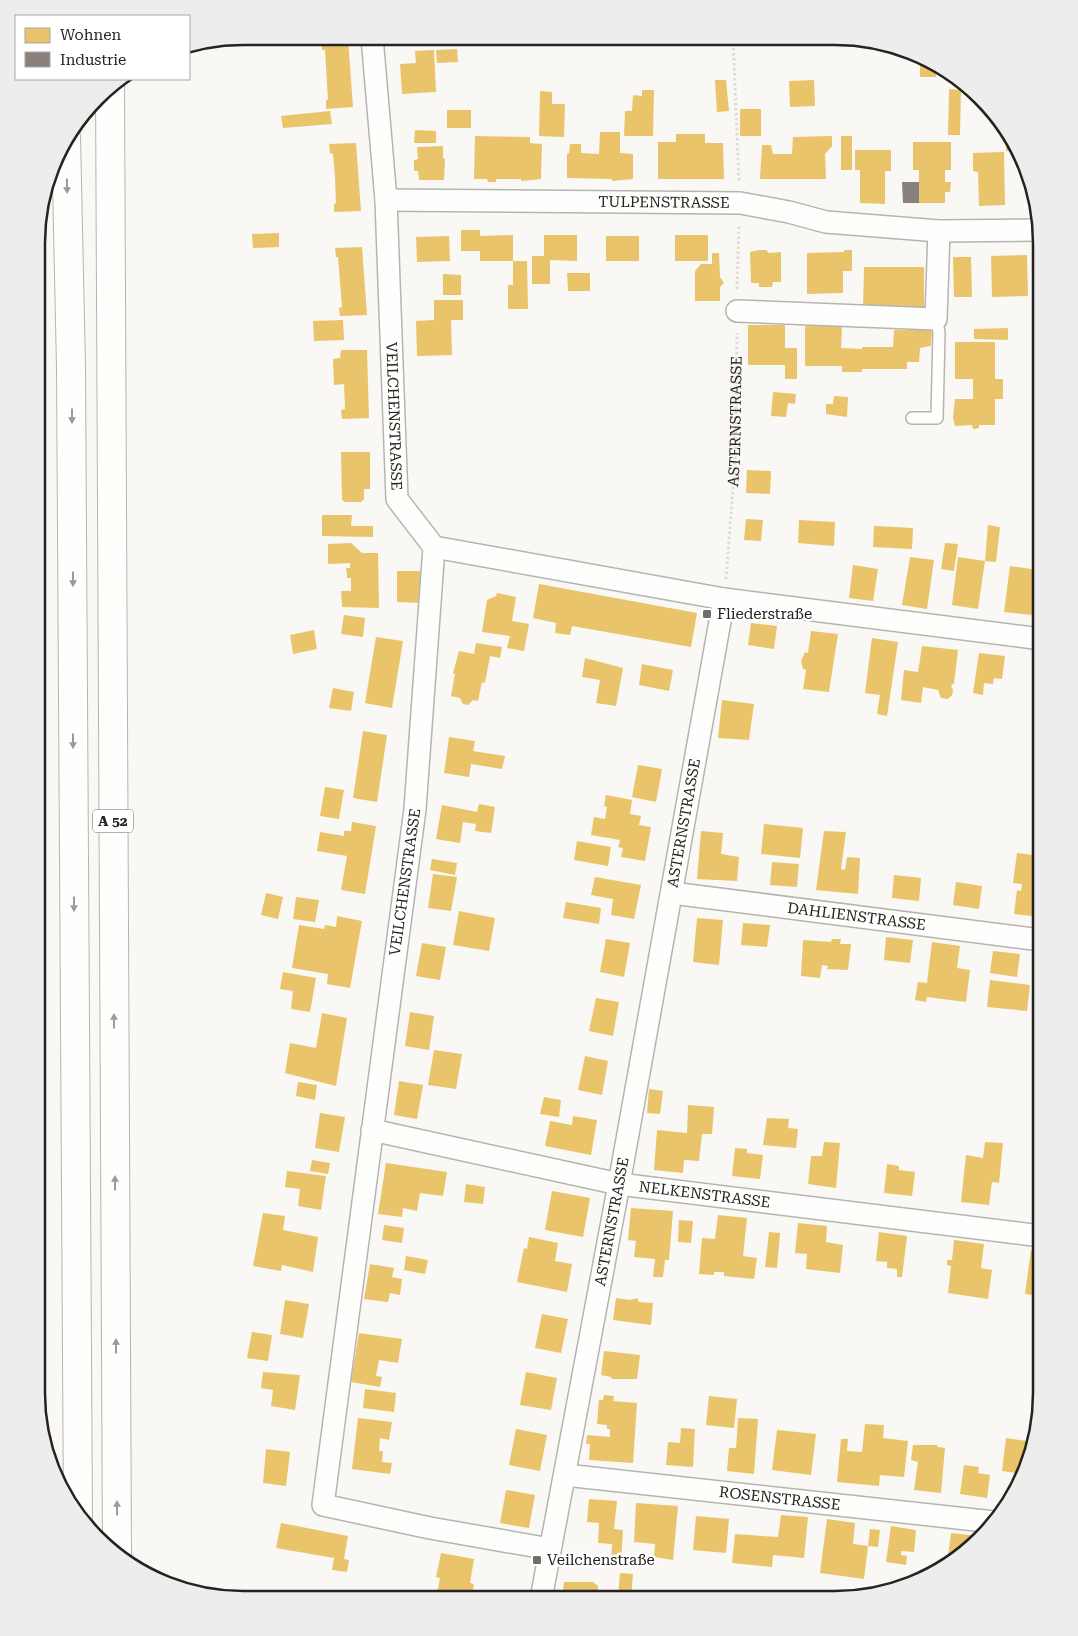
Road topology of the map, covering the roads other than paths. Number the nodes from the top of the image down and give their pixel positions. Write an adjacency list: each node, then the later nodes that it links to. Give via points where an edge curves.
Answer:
1 (373, 45): 4 (street, VEILCHENSTRASSE)
2 (110, 96): 21 (highway, A 52, one-way to 2)
3 (66, 152): 19 (highway, A 52, one-way to 19, via 72,367)
4 (386, 200): 6 (street, TULPENSTRASSE, via 740,203 826,222); 10 (street, VEILCHENSTRASSE, via 397,500)
5 (1033, 230): 6 (street, TULPENSTRASSE)
6 (939, 231): 8 (street)
7 (737, 311): 8 (street)
8 (936, 319): 9 (lane, via 937,418)
9 (912, 418)
10 (434, 547): 11 (street); 15 (street, VEILCHENSTRASSE, via 415,809)
11 (724, 599): 12 (street); 13 (street, ASTERNSTRASSE)
12 (1033, 638)
13 (672, 893): 14 (street, DAHLIENSTRASSE); 16 (street, ASTERNSTRASSE)
14 (1033, 939)
15 (372, 1130): 16 (street, NELKENSTRASSE); 22 (street, VEILCHENSTRASSE, via 323,1505 430,1528)
16 (619, 1184): 17 (street, NELKENSTRASSE); 18 (street, ASTERNSTRASSE)
17 (1033, 1235)
18 (565, 1475): 20 (street, ROSENSTRASSE); 22 (street, ASTERNSTRASSE)
19 (78, 1503)
20 (986, 1521)
21 (117, 1546)
22 (550, 1548): 23 (street, ASTERNSTRASSE)
23 (542, 1591)

